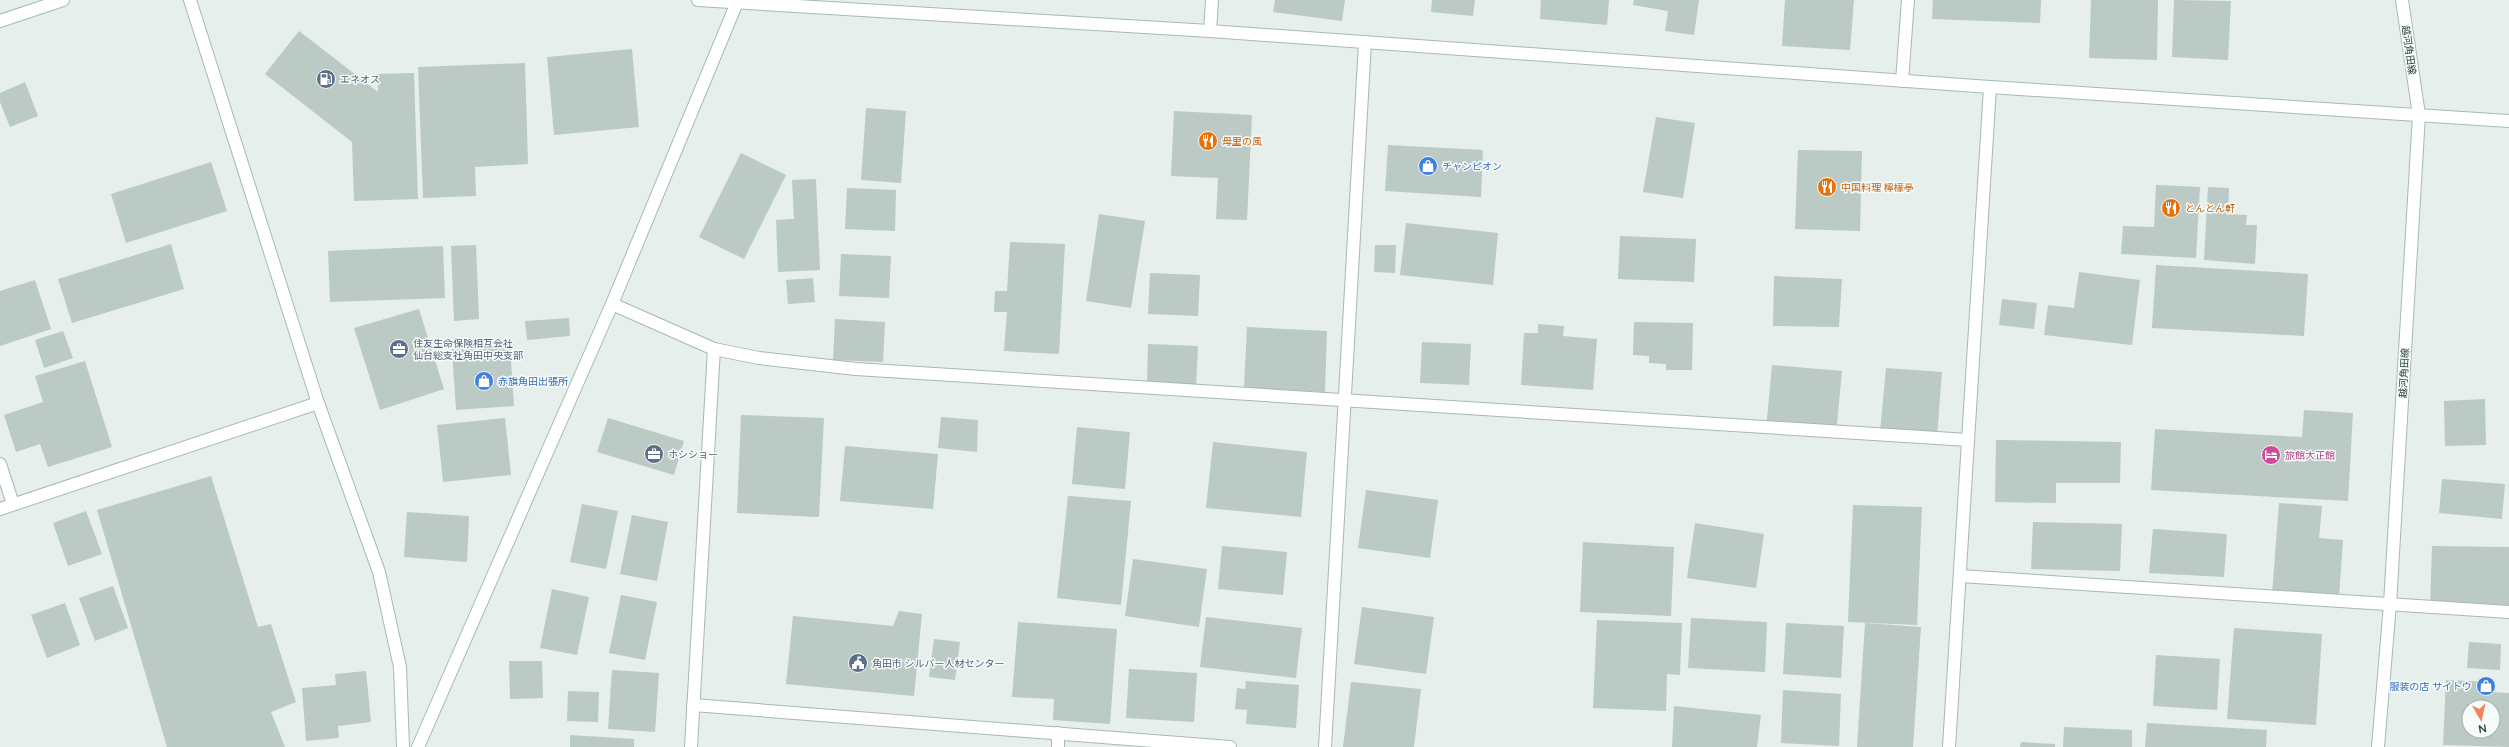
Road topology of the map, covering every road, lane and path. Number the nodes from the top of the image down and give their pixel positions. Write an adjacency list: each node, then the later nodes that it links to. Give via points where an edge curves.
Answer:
1 (63, 0): 8 (street)
2 (190, 0): 18 (street)
3 (698, 0): 7 (street)
4 (1212, 0): 9 (street)
5 (1908, 0): 11 (street)
6 (2402, 0): 13 (street, 越河角田線)
7 (737, 2): 9 (street); 15 (street)
8 (0, 21)
9 (1210, 31): 10 (street)
10 (1365, 42): 11 (street); 17 (street)
11 (1902, 81): 12 (street)
12 (1990, 87): 13 (street); 19 (street)
13 (2419, 115): 14 (street); 24 (street, 越河角田線)
14 (2509, 121)
15 (612, 304): 16 (street); 29 (street)
16 (714, 349): 17 (street, via 759,358 856,369); 26 (street)
17 (1345, 401): 19 (street); 33 (street)
18 (318, 403): 21 (street); 28 (street, via 379,572 400,667)
19 (1968, 440): 23 (street)
20 (0, 464): 21 (street)
21 (13, 504): 22 (street)
22 (0, 509)
23 (1960, 576): 24 (street); 34 (street)
24 (2390, 604): 25 (street); 35 (street, 越河角田線)
25 (2509, 612)
26 (693, 705): 27 (street); 30 (street)
27 (1058, 733): 31 (street); 32 (street)
28 (402, 747)
29 (418, 747)
30 (691, 747)
31 (1058, 747)
32 (1230, 747)
33 (1325, 747)
34 (1949, 747)
35 (2378, 747)

